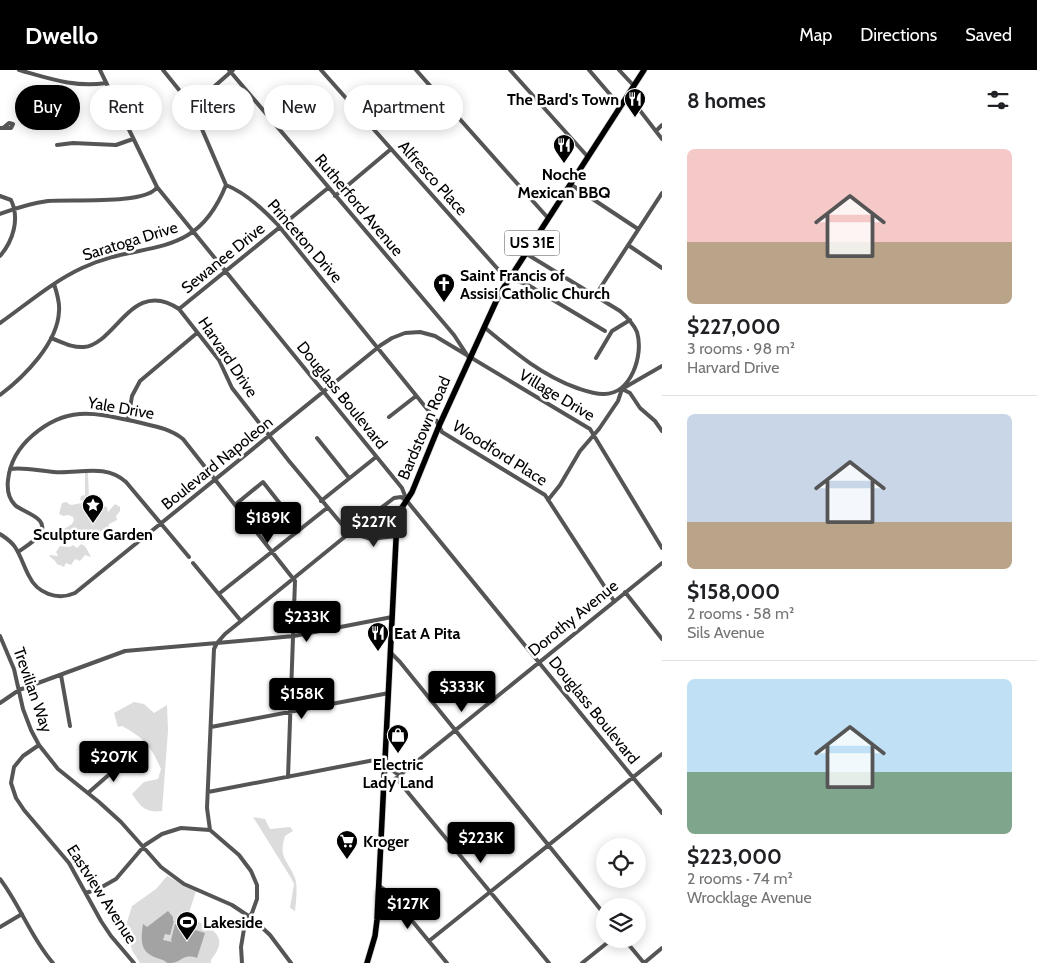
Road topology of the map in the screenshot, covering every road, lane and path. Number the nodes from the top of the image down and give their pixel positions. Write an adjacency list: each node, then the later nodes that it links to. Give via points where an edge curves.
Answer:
1 (19, 70): 11 (street, via 72,84 91,86)
2 (100, 70): 11 (street, Douglass Boulevard)
3 (163, 70): 12 (street)
4 (321, 70): 23 (street, Alfresco Place)
5 (416, 70): 34 (street)
6 (510, 70): 24 (street)
7 (589, 70): 16 (street)
8 (619, 70): 14 (street)
9 (644, 70): 14 (main road, Bardstown Road / US 31E)
10 (231, 71): 13 (street); 28 (street, Rutherford Avenue)
11 (106, 83): 20 (street, Douglass Boulevard)
12 (175, 85)
13 (215, 85)
14 (634, 86): 15 (main road, Bardstown Road / US 31E)
15 (628, 96): 19 (street); 24 (main road, Bardstown Road / US 31E)
16 (614, 99)
17 (662, 126): 19 (street)
18 (202, 130): 26 (street)
19 (656, 131): 21 (street)
20 (133, 139): 22 (street, via 116,145); 27 (street, Douglass Boulevard)
21 (662, 139)
22 (57, 145)
23 (391, 149): 31 (street); 43 (street, Alfresco Place)
24 (588, 157): 25 (main road, Bardstown Road / US 31E)
25 (570, 184): 34 (main road, Bardstown Road / US 31E); 36 (street)
26 (226, 185): 35 (street, Princeton Drive, via 266,211); 37 (street, Saratoga Drive, via 213,211)
27 (156, 186): 32 (street, via 150,193 125,198 49,201); 37 (street, Douglass Boulevard)
28 (328, 188): 31 (street, Rutherford Avenue); 35 (street, Sewanee Drive)
29 (662, 193): 36 (street)
30 (0, 196): 32 (street, via 11,200)
31 (335, 196): 54 (street, Rutherford Avenue, via 454,335)
32 (14, 208): 33 (street); 40 (street, via 12,235)
33 (0, 214)
34 (548, 218): 39 (main road, Bardstown Road / US 31E)
35 (280, 228): 42 (street, Sewanee Drive); 53 (street, Princeton Drive)
36 (638, 229): 38 (street)
37 (193, 232): 42 (street, Douglass Boulevard); 44 (street, Saratoga Drive, via 166,244 94,263)
38 (628, 246): 41 (street); 45 (street)
39 (525, 253): 43 (main road, Bardstown Road / US 31E); 45 (street)
40 (0, 256)
41 (662, 268)
42 (226, 272): 46 (street, Sewanee Drive); 58 (street, Douglass Boulevard)
43 (509, 278): 49 (main road, Bardstown Road / US 31E); 50 (street, via 528,285)
44 (54, 284): 48 (street, Saratoga Drive); 52 (street, via 59,311)
45 (595, 296): 47 (street)
46 (179, 309): 51 (street, Harvard Drive); 52 (street, Harvard Drive, via 159,301 140,305 125,314 100,341 86,347 72,346)
47 (630, 320): 55 (street, via 612,331); 57 (street, via 638,337 638,355 631,376)
48 (0, 323)
49 (484, 327): 54 (main road, Bardstown Road / US 31E); 57 (street, via 521,358 557,379 592,393 615,393)
50 (605, 331)
51 (197, 333): 62 (street, via 140,381 132,396); 68 (street, Harvard Drive, via 219,360 232,388)
52 (51, 338): 59 (street, via 23,376)
53 (377, 348): 54 (street, Boulevard Napoleon, via 396,336 420,332 439,337); 58 (street, Boulevard Napoleon); 60 (street, Princeton Drive)
54 (469, 358): 65 (main road, Bardstown Road / US 31E); 67 (street, Village Drive, via 590,429)
55 (596, 358)
56 (662, 366): 57 (street)
57 (622, 389): 63 (street, via 630,393 640,408); 67 (street, via 618,401)
58 (324, 392): 68 (street, Boulevard Napoleon); 70 (street, Douglass Boulevard)
59 (0, 395)
60 (416, 396): 61 (street); 65 (street, Princeton Drive)
61 (389, 417)
62 (128, 420): 71 (street, Yale Drive, via 80,414 55,419 25,442); 73 (street, Yale Drive, via 179,436)
63 (655, 421): 64 (street); 66 (street)
64 (662, 421)
65 (439, 426): 75 (street, Woodford Place, via 442,432 545,495); 76 (main road, Bardstown Road / US 31E)
66 (662, 431)
67 (595, 435): 75 (street, via 580,451); 84 (street, Village Drive)
68 (270, 436): 73 (street, Boulevard Napoleon); 74 (street, Harvard Drive)
69 (316, 438): 72 (street)
70 (376, 457): 72 (street); 76 (street, Douglass Boulevard, via 402,488)
71 (10, 468): 79 (street, via 111,472 126,482); 85 (street, Yale Drive, via 7,485 11,500 37,517 42,526 40,535)
72 (349, 478): 74 (street)
73 (216, 480): 77 (street, Yale Drive); 79 (street, Boulevard Napoleon)
74 (321, 500): 78 (street, Harvard Drive)
75 (548, 500): 93 (street, Woodford Place)
76 (407, 501): 82 (street, via 401,497 394,498); 83 (main road, Bardstown Road / US 31E, via 397,520); 101 (street, Douglass Boulevard)
77 (236, 504): 80 (street, via 263,482); 86 (street, Yale Drive)
78 (327, 508): 80 (street); 82 (street, Harvard Drive)
79 (161, 524): 85 (street, Boulevard Napoleon, via 79,591 68,596 54,596 38,588 29,578); 87 (street)
80 (300, 529): 86 (street)
81 (0, 534): 85 (street, Boulevard Napoleon)
82 (350, 534): 83 (street, via 371,539); 90 (street)
83 (396, 536): 94 (main road, Bardstown Road / US 31E)
84 (662, 548)
85 (18, 552)
86 (273, 552): 90 (street, Yale Drive); 92 (street)
87 (189, 557)
88 (193, 563): 92 (street)
89 (662, 563): 91 (street, Dorothy Avenue)
90 (294, 577): 95 (street); 97 (street)
91 (625, 592): 93 (street, Dorothy Avenue); 98 (street)
92 (220, 593): 95 (street)
93 (614, 601): 101 (street, Dorothy Avenue)
94 (392, 617): 97 (street); 100 (main road, Bardstown Road / US 31E)
95 (241, 621): 99 (street)
96 (0, 636): 103 (street, Trevilian Way)
97 (294, 636): 99 (street); 106 (street)
98 (662, 639)
99 (217, 643): 102 (street, via 125,651); 108 (street, via 214,649)
100 (390, 652): 104 (main road, Bardstown Road / US 31E); 109 (street)
101 (539, 662): 109 (street, Dorothy Avenue); 116 (street, Douglass Boulevard)
102 (61, 675): 103 (street); 107 (street)
103 (19, 690): 105 (street); 110 (street, Trevilian Way)
104 (389, 693): 106 (street); 113 (main road, Bardstown Road / US 31E)
105 (0, 703)
106 (290, 712): 108 (street); 114 (street)
107 (70, 726)
108 (211, 727): 118 (street)
109 (455, 731): 115 (street, Dorothy Avenue); 122 (street)
110 (39, 745): 119 (street, Trevilian Way, via 58,769); 127 (street, Eastview Avenue, via 14,766 13,791 20,805 69,863)
111 (662, 754): 116 (street)
112 (128, 758): 119 (street)
113 (385, 761): 114 (street); 115 (street); 117 (main road, Bardstown Road / US 31E)
114 (288, 777): 118 (street)
115 (398, 777): 117 (street, Dorothy Avenue); 126 (street)
116 (632, 778): 120 (street, Douglass Boulevard); 122 (street)
117 (384, 788): 125 (main road, Bardstown Road / US 31E)
118 (208, 792): 121 (street)
119 (88, 793): 123 (street, Trevilian Way, via 121,822)
120 (662, 814)
121 (210, 830): 123 (street, via 174,829 156,837); 130 (street, via 239,855 254,877 258,895)
122 (549, 846): 126 (street); 128 (street)
123 (143, 848): 127 (street, via 116,879); 130 (street, Trevilian Way, via 171,876)
124 (0, 879): 129 (street)
125 (379, 886): 132 (street, via 389,893); 142 (main road, Bardstown Road / US 31E, via 376,928)
126 (492, 892): 132 (street); 144 (street)
127 (86, 893): 139 (street, Eastview Avenue, via 110,936)
128 (596, 904)
129 (22, 914): 131 (street); 136 (street)
130 (249, 916): 140 (street, via 242,941); 141 (street, Trevilian Way, via 270,935)
131 (0, 927)
132 (429, 941): 143 (street)
133 (601, 948): 145 (street)
134 (632, 948): 146 (street)
135 (662, 948): 146 (street)
136 (48, 958): 137 (street); 138 (street)
137 (46, 963)
138 (53, 963)
139 (134, 963)
140 (242, 963)
141 (292, 963)
142 (367, 963)
143 (447, 963)
144 (549, 963)
145 (582, 963)
146 (644, 963)

